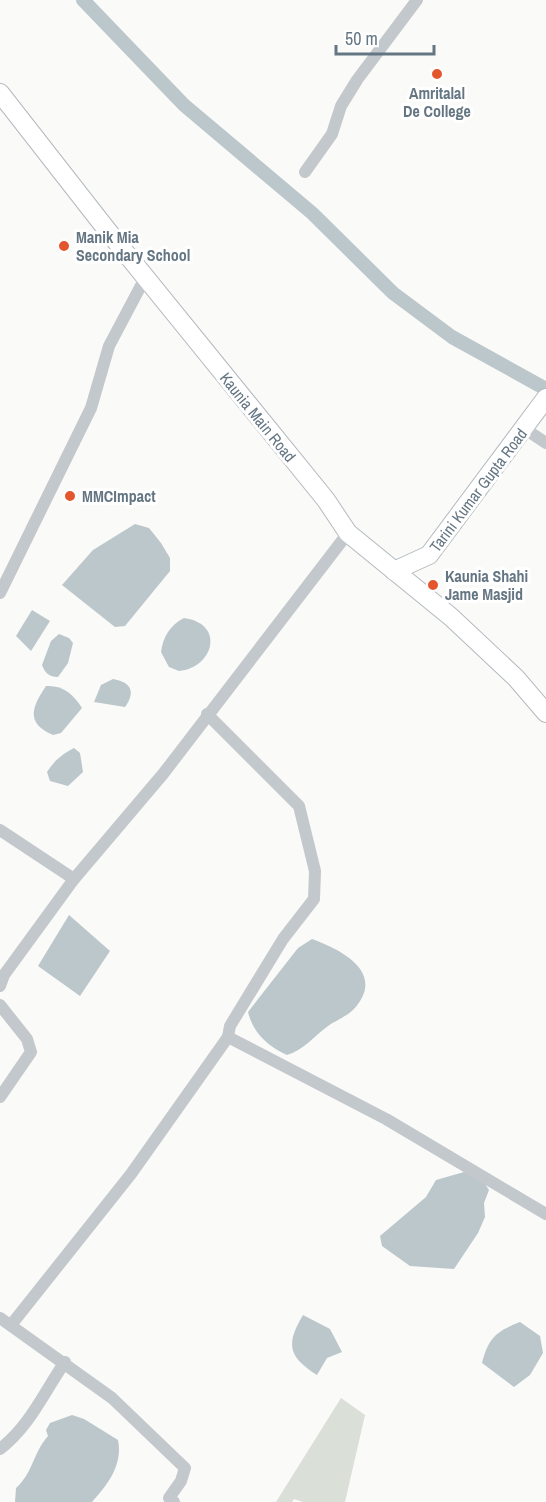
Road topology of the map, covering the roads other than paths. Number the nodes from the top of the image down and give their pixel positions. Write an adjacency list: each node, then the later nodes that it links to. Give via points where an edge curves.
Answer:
1 (417, 0): 3 (street, via 357,80 341,106 332,134)
2 (0, 93): 4 (street, Kaunia Main Road)
3 (305, 172)
4 (145, 278): 8 (street, Kaunia Main Road, via 326,500); 10 (street, via 109,346 91,408)
5 (546, 398): 6 (street, Tarini Kumar Gupta Road)
6 (527, 426): 7 (street); 9 (street, Tarini Kumar Gupta Road, via 429,555)
7 (546, 443)
8 (348, 533): 9 (street, Kaunia Main Road); 12 (street)
9 (394, 572): 11 (street, Kaunia Main Road, via 451,617 516,678)
10 (0, 593)
11 (546, 713)
12 (207, 714): 14 (street, via 164,774); 17 (street, via 299,806 315,871 314,899 277,949 230,1026)
13 (0, 830): 14 (street)
14 (74, 879): 15 (street)
15 (0, 986)
16 (0, 1005): 18 (street, via 27,1039 32,1052)
17 (228, 1037): 19 (street, via 386,1119); 20 (street, via 131,1174)
18 (0, 1097)
19 (546, 1214)
20 (5, 1322): 21 (street)
21 (65, 1362): 22 (street, via 32,1416); 23 (street, via 112,1398 185,1468 169,1498)
22 (0, 1449)
23 (174, 1502)

